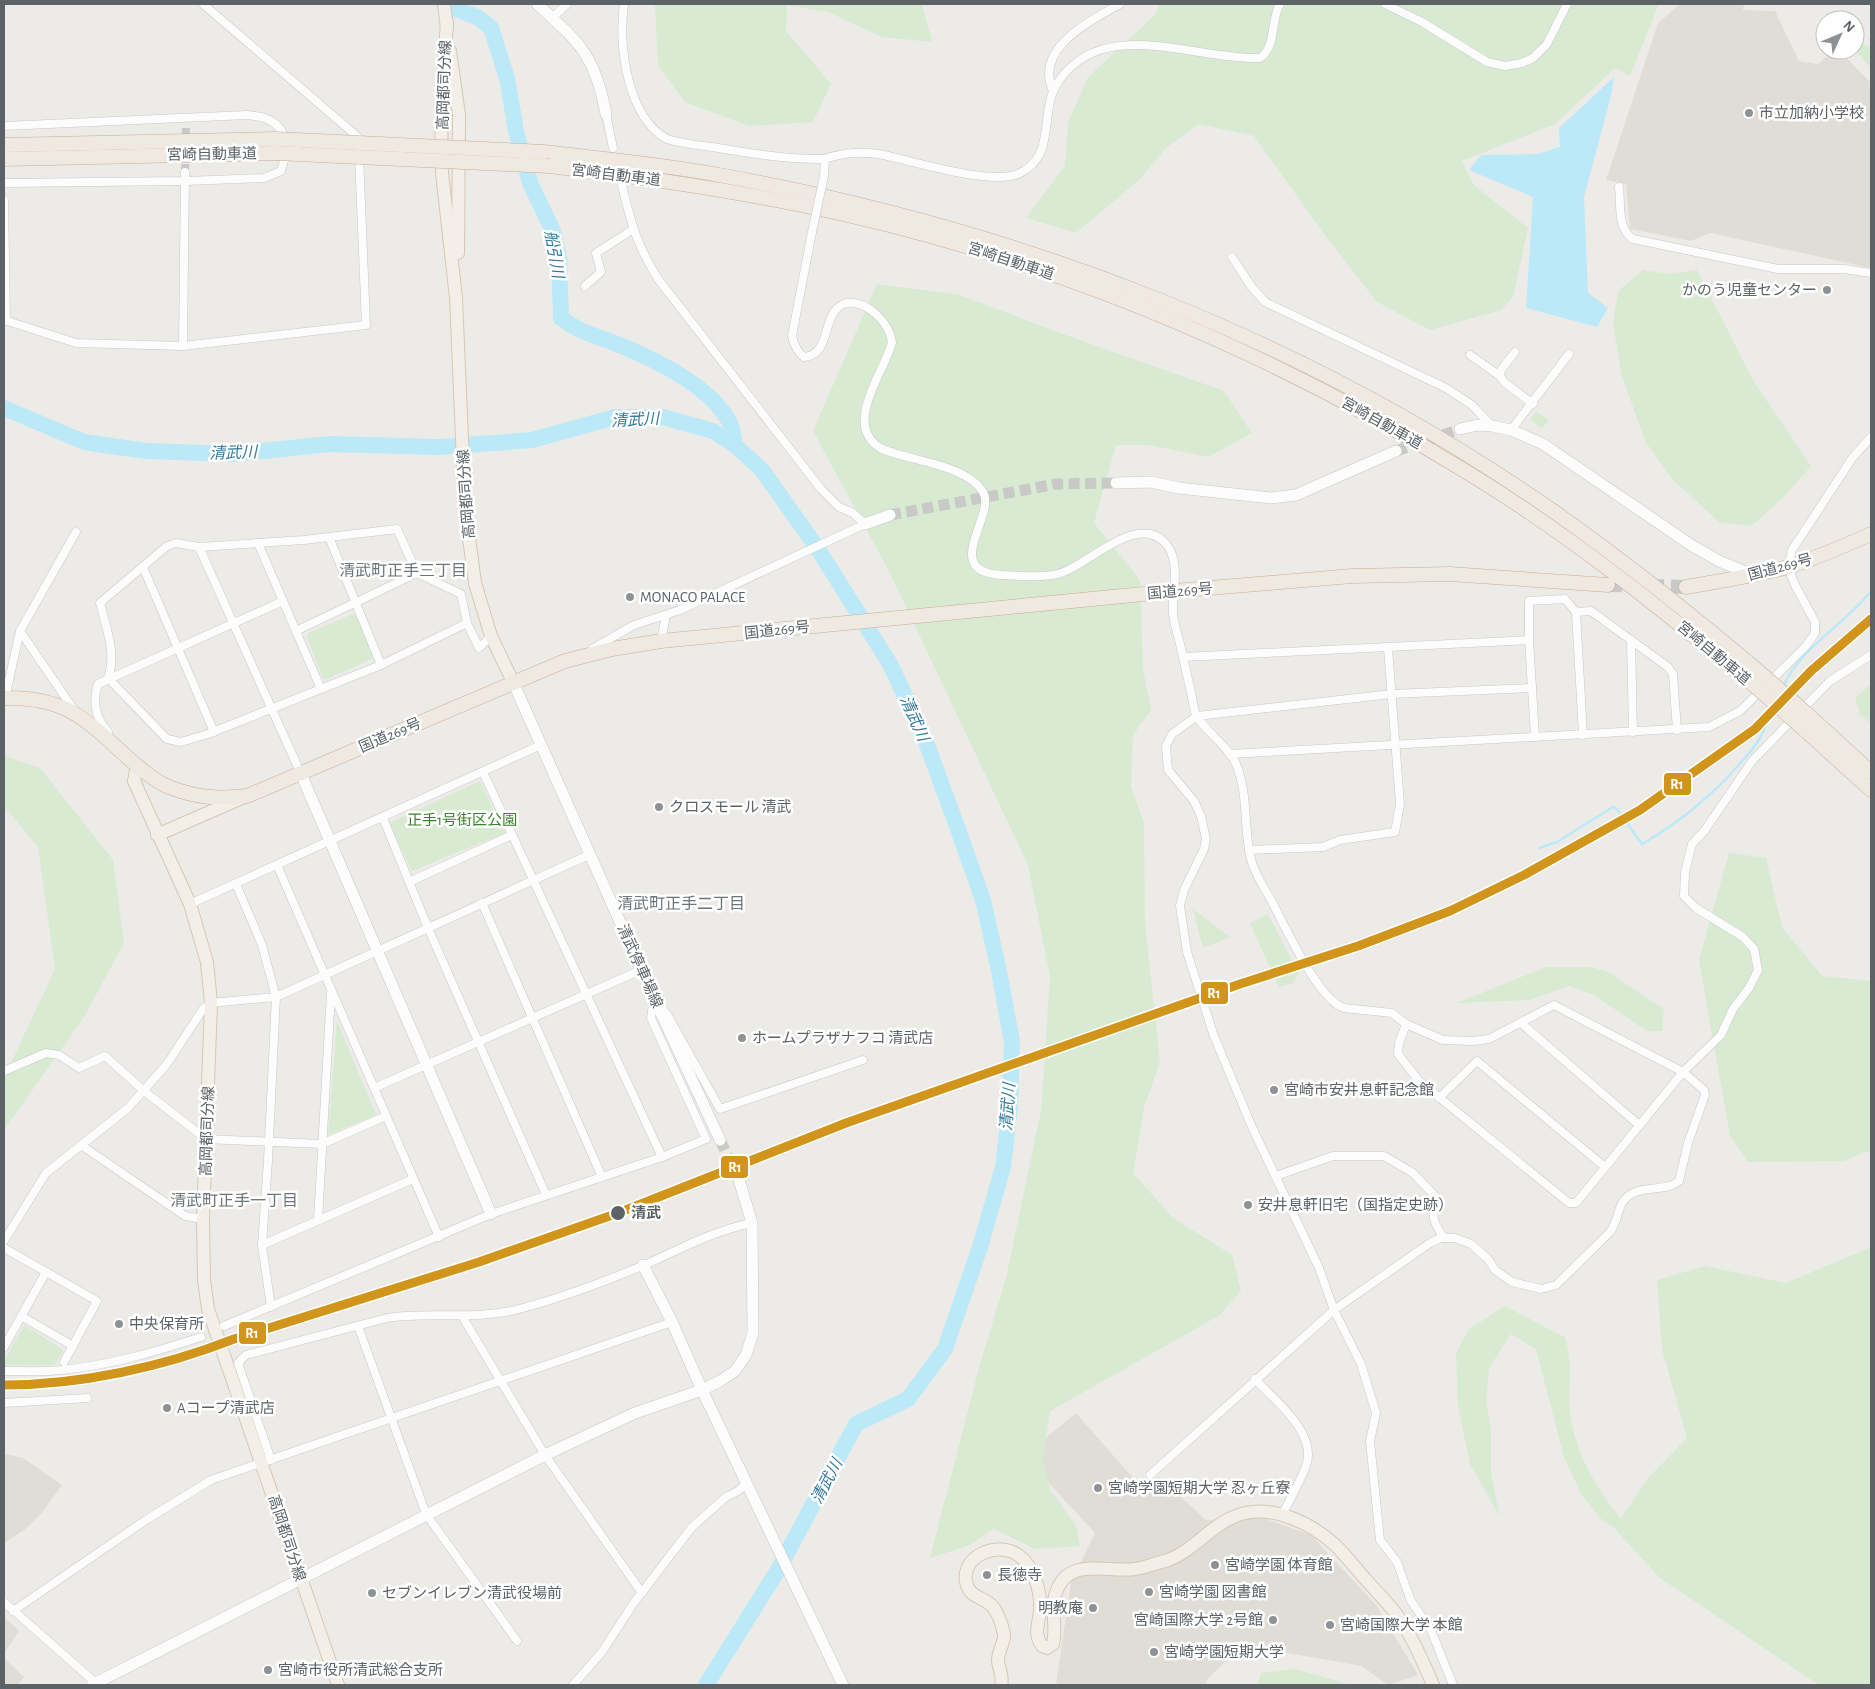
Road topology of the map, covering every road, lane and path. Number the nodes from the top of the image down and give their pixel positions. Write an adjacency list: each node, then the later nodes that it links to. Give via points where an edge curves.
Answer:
1 (203, 4): 34 (street, via 359,138 366,325)
2 (444, 4): 11 (main road, 高岡都司分線)
3 (537, 4): 10 (street)
4 (567, 4): 10 (street)
5 (624, 4): 21 (street, via 624,57 629,80 640,110 660,135 676,142 784,159)
6 (1120, 4): 12 (street, via 1078,28 1058,49 1048,70)
7 (1280, 4): 12 (street, via 1274,17 1269,47 1260,58 1133,44 1104,47 1078,62 1058,82)
8 (1385, 4): 9 (street, via 1422,22 1487,62 1505,66 1533,58 1547,44)
9 (1567, 4)
10 (552, 18): 13 (street, via 592,62)
11 (446, 20): 32 (main road, 高岡都司分線, via 441,107 442,173); 32 (main road, 高岡都司分線, via 459,115)
12 (1053, 92): 21 (street, via 1042,152 1030,167 1016,175 970,173 863,153)
13 (606, 114): 19 (street)
14 (186, 119): 15 (street); 16 (street); 23 (street, via 247,115 267,119 283,132 288,153 281,171 264,178)
15 (4, 126)
16 (186, 128)
17 (4, 145): 18 (highway, 宮崎自動車道)
18 (276, 146): 20 (highway, 宮崎自動車道); 80 (highway, 宮崎自動車道, bridge, via 549,166 714,188 904,229 1013,260 1098,290 1254,356 1376,418 1468,472 1547,524); 80 (highway, 宮崎自動車道, bridge, via 544,152 716,174 907,215 1018,247 1187,310 1260,343 1382,406 1476,461 1628,566)
19 (613, 148)
20 (4, 159)
21 (825, 159): 59 (street, bridge, via 792,336 799,354 804,357 818,351 831,316 846,303 861,304 881,320 892,342 871,393 865,431 880,448 957,472 982,491 984,508 971,550 973,560 988,574 1057,574 1117,541 1144,534 1168,546 1173,558)
22 (185, 172): 23 (street)
23 (186, 181): 24 (street); 34 (street)
24 (4, 183)
25 (622, 185): 28 (street)
26 (1619, 187): 30 (street, via 1622,226 1633,239 1778,269 1844,269)
27 (4, 200): 33 (street)
28 (632, 230): 31 (street, via 596,253 601,272); 47 (street, via 644,257 673,300 780,436 839,507 853,512)
29 (1232, 257): 40 (street, via 1265,302 1446,388 1472,405)
30 (1871, 273)
31 (585, 286)
32 (456, 298): 68 (main road, 高岡都司分線, via 465,508 475,582)
33 (5, 320): 34 (street, via 76,343)
34 (183, 346)
35 (1515, 352): 38 (street)
36 (1569, 354): 39 (street)
37 (1470, 355): 38 (street)
38 (1500, 376): 39 (street)
39 (1533, 404): 42 (street)
40 (1492, 426): 41 (street); 42 (street)
41 (1460, 429)
42 (1512, 430): 56 (street, via 1543,444 1719,561)
43 (1871, 437): 54 (street, via 1853,457 1814,514 1792,550)
44 (1396, 451): 45 (street, via 1296,495 1279,497 1179,488 1151,482)
45 (1116, 483)
46 (890, 515): 47 (street)
47 (865, 524): 63 (street)
48 (76, 532): 67 (street)
49 (1871, 534): 54 (highway, 国道269号)
50 (329, 537): 51 (street); 55 (street, via 397,529); 61 (street)
51 (258, 543): 52 (street); 60 (street)
52 (199, 547): 53 (street, via 176,543 167,546); 65 (street)
53 (142, 567): 72 (street); 78 (street, via 100,603 111,652)
54 (1788, 567): 56 (highway, 国道269号); 89 (street, via 1794,585 1815,622 1815,633 1806,646 1740,711 1709,726)
55 (417, 573): 61 (street); 64 (street, via 461,594)
56 (1753, 575): 58 (highway, 国道269号)
57 (1608, 585): 59 (highway, 国道269号, via 1450,574 1352,576)
58 (1686, 587)
59 (1174, 591): 71 (highway, 国道269号); 75 (street, via 1173,613)
60 (283, 601): 65 (street); 66 (street)
61 (355, 603): 66 (street); 77 (street)
62 (1576, 612): 69 (street, via 1566,599 1529,601); 70 (street, via 1590,611); 92 (street)
63 (666, 615): 71 (street); 76 (street, via 634,625)
64 (467, 623): 68 (street, via 479,648); 77 (street)
65 (233, 624): 72 (street); 85 (street)
66 (296, 631): 82 (street)
67 (20, 632): 84 (street); 86 (street)
68 (491, 636): 79 (main road, 高岡都司分線)
69 (1528, 640): 73 (street); 81 (street)
70 (1631, 640): 89 (street, via 1673,674); 91 (street)
71 (660, 642): 76 (highway, 国道269号, via 612,649)
72 (177, 648): 78 (street); 90 (street)
73 (1388, 648): 75 (street); 83 (street)
74 (1871, 655): 131 (street, via 1830,681 1759,754 1692,844 1685,872 1684,896 1696,908 1743,937 1754,949 1758,970 1721,1035)
75 (1183, 656): 87 (street)
76 (565, 661): 79 (highway, 国道269号)
77 (381, 665): 82 (street)
78 (108, 678): 90 (street, via 167,739 182,742); 97 (street, via 98,684 95,694 98,720)
79 (513, 682): 94 (street, 清武停車場線); 100 (highway, 国道269号)
80 (1760, 682): 88 (highway, 宮崎自動車道, bridge)
81 (1532, 688): 83 (street); 93 (street)
82 (321, 689): 85 (street)
83 (1392, 694): 87 (street); 95 (street)
84 (5, 698): 86 (highway, 国道269号, via 42,699)
85 (271, 709): 90 (street); 100 (street)
86 (78, 716): 97 (highway, 国道269号)
87 (1196, 716): 96 (street); 144 (street, via 1172,734 1166,746 1168,770 1194,801 1206,839 1184,890 1180,917 1187,952 1214,1036 1252,1128)
88 (1801, 718): 99 (highway, 宮崎自動車道); 101 (highway, 宮崎自動車道)
89 (1677, 730): 91 (street)
90 (214, 732)
91 (1633, 732): 92 (street)
92 (1583, 735): 93 (street)
93 (1535, 737): 95 (street)
94 (541, 745): 98 (street); 108 (street, 清武停車場線)
95 (1396, 746): 96 (street); 107 (street, via 1400,804 1396,832 1340,840 1323,847)
96 (1230, 754): 107 (street, via 1242,788)
97 (137, 766): 102 (highway, 国道269号, via 168,786 215,799); 104 (main road, 高岡都司分線, via 134,781)
98 (483, 772): 103 (street); 105 (street)
99 (1871, 772)
100 (301, 774): 102 (highway, 国道269号); 106 (street)
101 (1871, 790)
102 (247, 796): 104 (main road)
103 (383, 818): 106 (street); 111 (street)
104 (157, 835): 114 (main road, 高岡都司分線)
105 (512, 835): 110 (street); 111 (street)
106 (330, 842): 109 (street); 116 (street)
107 (1249, 850): 126 (street, via 1252,863 1294,945 1310,973 1337,1005 1392,1013)
108 (591, 854): 110 (street); 117 (street, 清武停車場線)
109 (276, 866): 112 (street); 118 (street)
110 (533, 880): 113 (street); 120 (street)
111 (409, 882): 115 (street)
112 (236, 884): 114 (street); 121 (street, via 262,945)
113 (482, 903): 115 (street); 124 (street)
114 (190, 904): 123 (main road, 高岡都司分線, via 207,962)
115 (428, 928): 116 (street); 127 (street)
116 (377, 951): 118 (street); 129 (street)
117 (641, 970): 120 (street); 122 (street, 清武停車場線)
118 (324, 975): 119 (street); 121 (street)
119 (331, 990): 132 (street); 140 (street)
120 (586, 994): 124 (street); 142 (street)
121 (276, 997): 123 (street); 139 (street)
122 (654, 998): 128 (street, via 668,1016 720,1109); 138 (street, 清武停車場線); 142 (street, via 651,1018 706,1139)
123 (211, 1003): 133 (street, via 202,1009 167,1064); 137 (main road, 高岡都司分線)
124 (532, 1018): 127 (street); 145 (street)
125 (1521, 1023): 126 (street, via 1489,1039 1473,1041 1443,1040); 131 (street, via 1554,1005); 136 (street)
126 (1406, 1024): 134 (street, via 1398,1054 1419,1082)
127 (478, 1042): 129 (street); 148 (street)
128 (863, 1060)
129 (426, 1065): 132 (street); 149 (street)
130 (4, 1071): 133 (street, via 46,1053 59,1055 79,1068 105,1056)
131 (1683, 1072): 136 (street); 154 (street, via 1704,1090 1704,1096 1679,1181 1674,1185 1644,1188 1622,1203 1617,1223 1610,1232 1556,1286 1541,1289 1512,1282 1495,1270 1471,1244)
132 (374, 1088): 135 (street)
133 (144, 1091): 137 (street); 141 (street)
134 (1439, 1098): 143 (street, via 1477,1061); 143 (street, via 1569,1203 1576,1203)
135 (386, 1116): 140 (street); 146 (street)
136 (1639, 1125): 143 (street)
137 (206, 1140): 139 (street); 150 (main road, 高岡都司分線)
138 (720, 1140)
139 (269, 1142): 140 (street); 156 (street)
140 (322, 1144): 151 (street)
141 (81, 1145): 150 (street, via 185,1216); 155 (street, via 46,1173)
142 (662, 1157): 145 (street)
143 (1605, 1167)
144 (1276, 1176): 154 (street, via 1333,1156 1384,1156 1413,1173 1435,1196 1438,1202 1432,1214); 161 (street, via 1319,1268)
145 (602, 1177): 148 (street)
146 (413, 1179): 151 (street); 153 (street)
147 (739, 1180): 152 (street)
148 (546, 1195): 149 (street)
149 (491, 1214): 153 (street)
150 (203, 1219): 179 (main road, 高岡都司分線, via 208,1309)
151 (318, 1220): 156 (street)
152 (752, 1223): 158 (street, via 730,1227); 174 (street, via 753,1333 736,1370)
153 (438, 1237): 160 (street)
154 (1444, 1238): 161 (street, via 1430,1243)
155 (4, 1241)
156 (262, 1245): 160 (street)
157 (4, 1248): 159 (street)
158 (643, 1265): 163 (street, via 520,1309 493,1315); 164 (street)
159 (46, 1272): 162 (street); 168 (street, via 97,1301)
160 (271, 1308): 165 (street)
161 (1334, 1310): 173 (street); 195 (street, via 1361,1364 1376,1413 1370,1441 1380,1540 1397,1562 1410,1601 1431,1630)
162 (21, 1316): 168 (street); 169 (street)
163 (462, 1316): 166 (street, via 405,1315); 172 (street)
164 (672, 1322): 172 (street); 174 (street)
165 (224, 1326)
166 (358, 1326): 177 (street); 179 (street, via 246,1355 238,1362)
167 (201, 1337): 171 (street, via 140,1357 101,1364 60,1370)
168 (73, 1346): 170 (street)
169 (4, 1347)
170 (64, 1362)
171 (4, 1371)
172 (499, 1380): 177 (street); 178 (street)
173 (1255, 1380): 180 (street); 183 (street, via 1301,1429 1308,1448 1306,1465)
174 (702, 1390): 178 (street, via 634,1413); 181 (street)
175 (87, 1398): 176 (street)
176 (4, 1403)
177 (391, 1418): 179 (street); 182 (street)
178 (545, 1455): 182 (street); 185 (street)
179 (266, 1460): 184 (main road, 高岡都司分線); 187 (street, via 211,1480 194,1490)
180 (1150, 1474)
181 (746, 1484): 185 (street, via 726,1497 692,1528); 190 (street)
182 (426, 1514): 184 (street); 188 (street)
183 (1282, 1515): 193 (main road, via 1259,1511 1224,1520 1173,1558 1136,1569 1084,1568 1068,1574 1058,1584 1054,1598 1056,1632 1053,1644 1047,1648 1042,1646 1036,1633 1040,1609 1032,1571 1018,1555 1002,1549 988,1550 973,1559 966,1572 966,1583 972,1595 992,1605 1005,1637 998,1660 1003,1679); 194 (main road, via 1311,1527 1334,1544 1378,1593 1397,1615 1418,1650)
184 (300, 1579): 189 (street); 191 (main road, 高岡都司分線)
185 (642, 1593): 192 (street, via 602,1652)
186 (4, 1602): 187 (street)
187 (13, 1611): 189 (street)
188 (517, 1641)
189 (95, 1684)
190 (842, 1684)
191 (338, 1685)
192 (573, 1685)
193 (1001, 1685)
194 (1433, 1685)
195 (1453, 1685)

